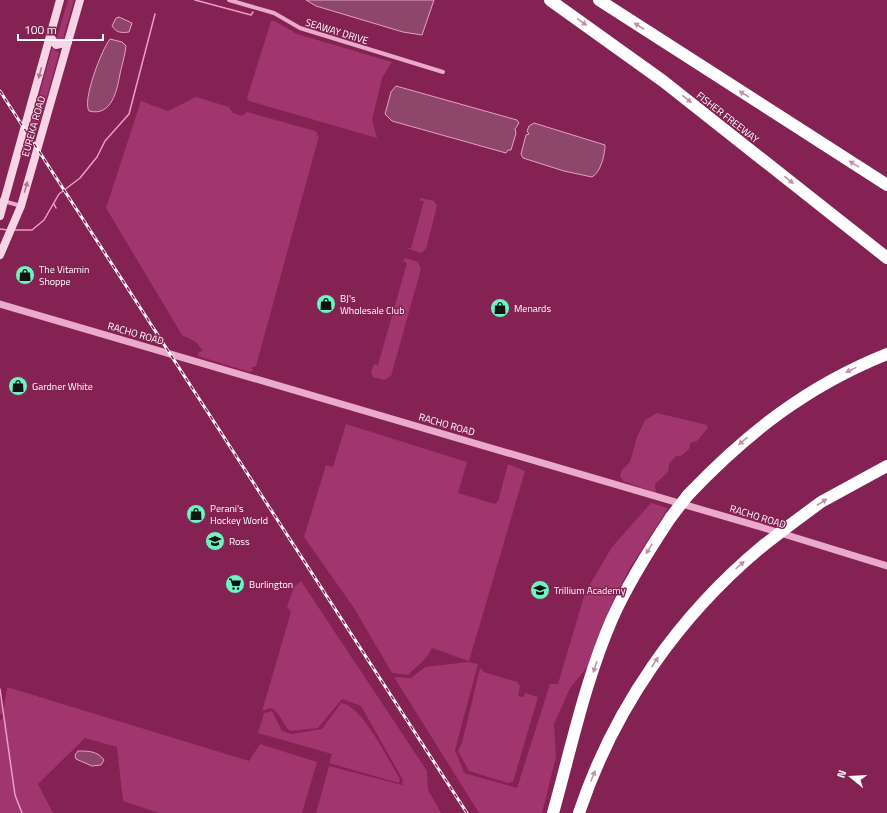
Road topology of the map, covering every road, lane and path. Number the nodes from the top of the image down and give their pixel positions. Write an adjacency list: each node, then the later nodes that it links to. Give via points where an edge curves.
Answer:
1 (60, 0): 6 (main road, EUREKA ROAD)
2 (80, 0): 7 (main road, EUREKA ROAD)
3 (229, 0): 8 (street, SEAWAY DRIVE, via 274,13 300,28)
4 (550, 0): 14 (highway, FISHER FREEWAY, one-way to 14, via 663,81)
5 (599, 0): 9 (highway, one-way to 5)
6 (50, 36): 7 (main road, via 56,44); 10 (main road, EUREKA ROAD, one-way to 10)
7 (68, 42): 11 (main road, EUREKA ROAD, one-way to 7)
8 (443, 72)
9 (887, 185)
10 (2, 201): 11 (street); 12 (main road, EUREKA ROAD)
11 (20, 206): 13 (main road, EUREKA ROAD)
12 (0, 216)
13 (0, 255)
14 (887, 258)
15 (0, 304): 18 (street, RACHO ROAD)
16 (887, 354): 19 (highway, one-way to 19, bridge, via 835,378 782,410 728,454 688,494 671,517 631,580 606,635 592,673)
17 (887, 466): 20 (highway, one-way to 17, bridge, via 593,776 615,728 659,657 713,591 790,525 827,499)
18 (887, 566)
19 (553, 813)
20 (580, 813)

